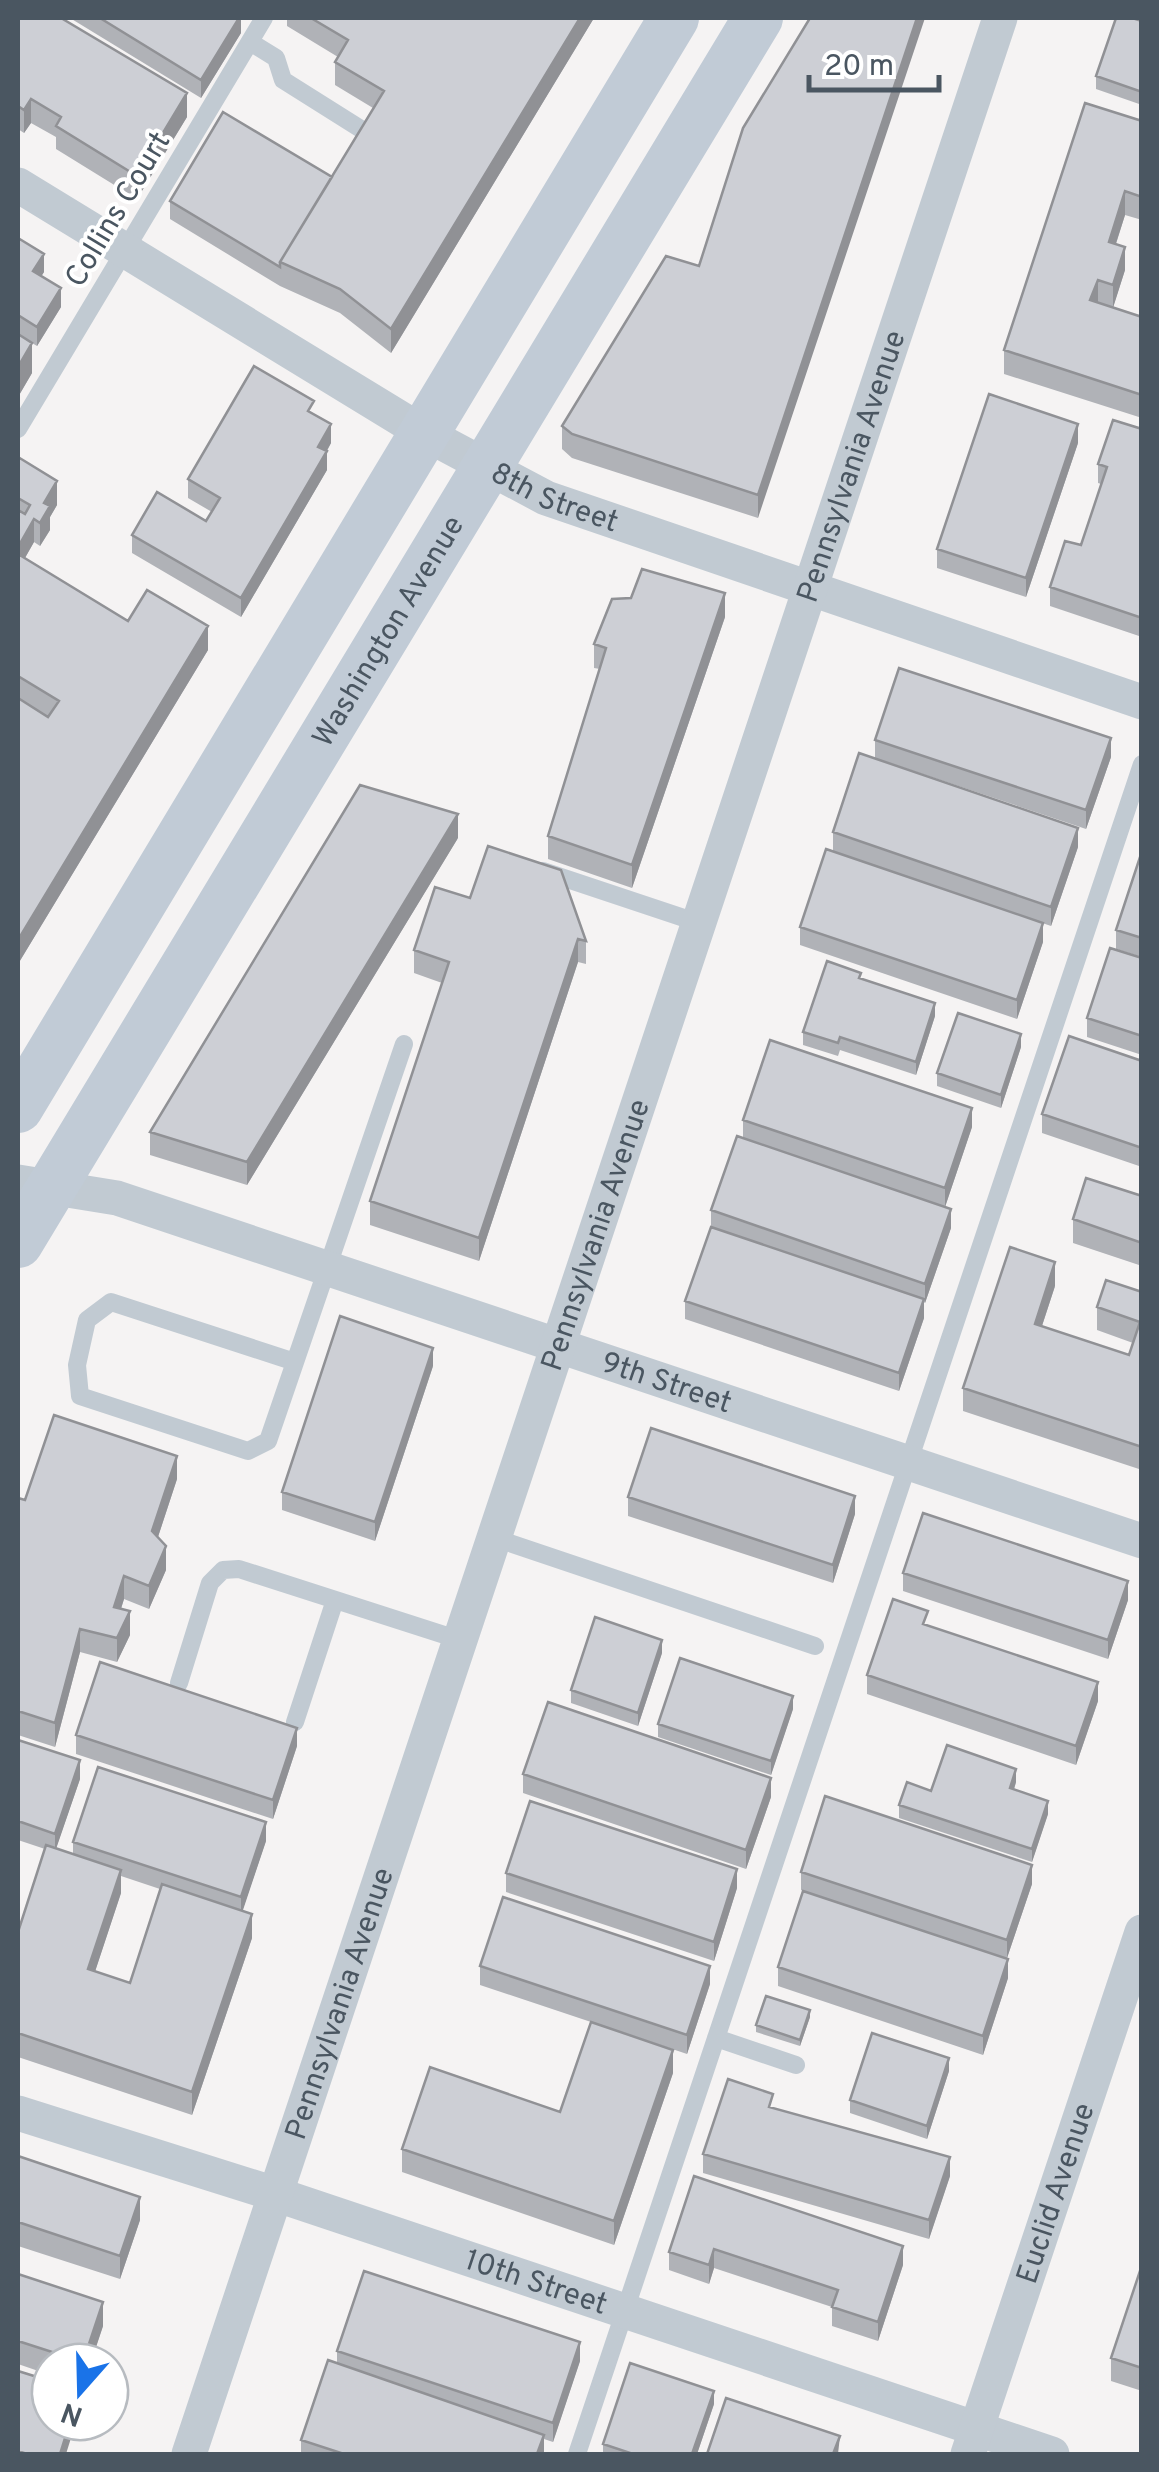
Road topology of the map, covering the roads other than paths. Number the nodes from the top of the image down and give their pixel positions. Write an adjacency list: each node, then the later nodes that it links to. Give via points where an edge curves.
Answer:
1 (264, 18): 5 (lane, Collins Court)
2 (674, 18): 10 (main road)
3 (758, 18): 11 (main road, Washington Avenue)
4 (1000, 18): 12 (street, Pennsylvania Avenue)
5 (250, 42): 6 (lane, via 276,58 283,80); 8 (lane, Collins Court)
6 (364, 130)
7 (18, 185): 8 (street, 8th Street)
8 (126, 249): 9 (lane, Collins Court); 10 (street, 8th Street)
9 (18, 429)
10 (424, 433): 11 (street, 8th Street); 18 (main road)
11 (486, 470): 12 (street, 8th Street, via 546,498); 19 (main road, Washington Avenue)
12 (810, 590): 13 (street, 8th Street); 16 (street, Pennsylvania Avenue)
13 (1142, 702)
14 (1142, 764): 24 (lane)
15 (532, 868): 16 (lane)
16 (699, 923): 22 (street, Pennsylvania Avenue)
17 (404, 1044): 21 (lane)
18 (18, 1108)
19 (35, 1184): 20 (main road, Washington Avenue); 21 (street, 9th Street, via 116,1198)
20 (18, 1243)
21 (326, 1268): 22 (street, 9th Street); 23 (lane)
22 (558, 1346): 24 (street, 9th Street); 25 (street, Pennsylvania Avenue)
23 (296, 1362): 23 (lane, via 268,1440 248,1452 80,1396 77,1364 87,1320 112,1302)
24 (910, 1462): 26 (street, 9th Street); 33 (lane)
25 (495, 1538): 28 (street, Pennsylvania Avenue); 29 (lane)
26 (1142, 1541)
27 (336, 1600): 28 (lane); 30 (lane, via 239,1569 222,1570 210,1583); 31 (lane)
28 (460, 1640): 36 (street, Pennsylvania Avenue)
29 (815, 1646)
30 (179, 1683)
31 (295, 1722)
32 (1142, 1932): 38 (street, Euclid Avenue)
33 (716, 2038): 34 (lane); 37 (lane)
34 (796, 2065)
35 (18, 2113): 36 (street, 10th Street)
36 (275, 2194): 37 (street, 10th Street); 39 (street, Pennsylvania Avenue)
37 (624, 2311): 38 (street, 10th Street); 40 (lane)
38 (972, 2442): 41 (street, 10th Street)
39 (190, 2454)
40 (576, 2454)
41 (1052, 2454)

